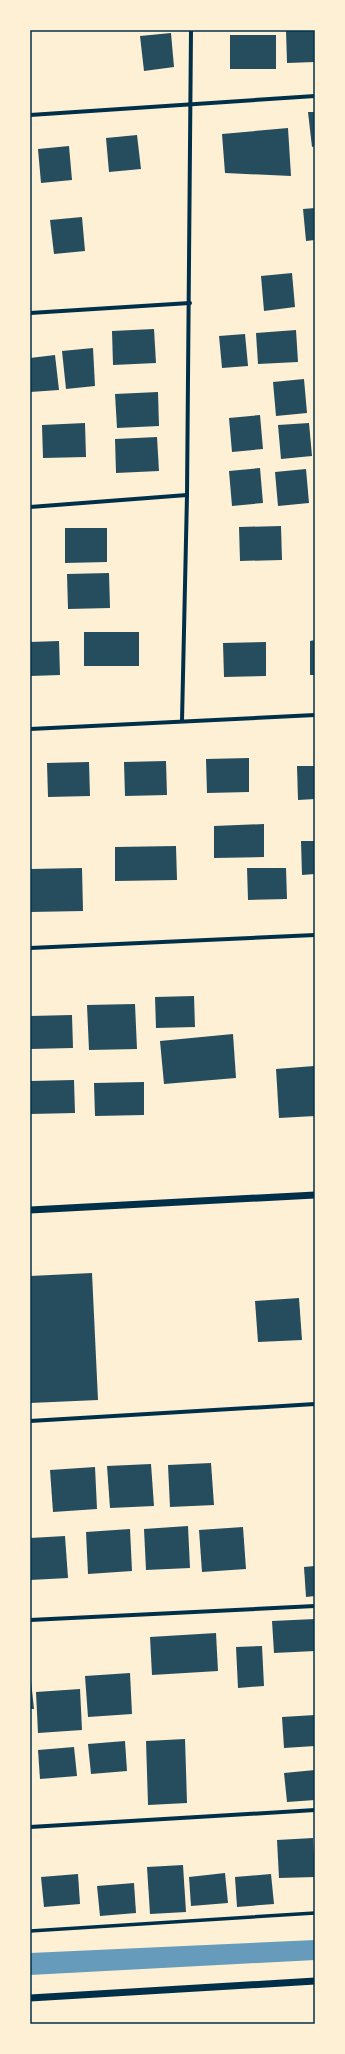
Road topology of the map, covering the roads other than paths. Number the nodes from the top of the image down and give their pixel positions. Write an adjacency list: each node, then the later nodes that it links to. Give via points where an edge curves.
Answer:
1 (191, 30): 3 (street)
2 (315, 96): 3 (street)
3 (189, 103): 4 (street); 5 (street)
4 (30, 115)
5 (190, 303): 6 (street); 7 (street)
6 (30, 313)
7 (187, 495): 8 (street); 10 (street)
8 (30, 507)
9 (315, 715): 10 (street)
10 (182, 721): 11 (street)
11 (30, 728)
12 (315, 935): 13 (street)
13 (30, 948)
14 (315, 1195): 15 (street)
15 (30, 1210)
16 (315, 1404): 17 (street)
17 (30, 1421)
18 (315, 1606): 19 (street)
19 (30, 1620)
20 (315, 1810): 21 (street)
21 (30, 1827)
22 (315, 1913): 23 (street)
23 (30, 1931)
24 (315, 1981): 25 (street)
25 (30, 1998)

